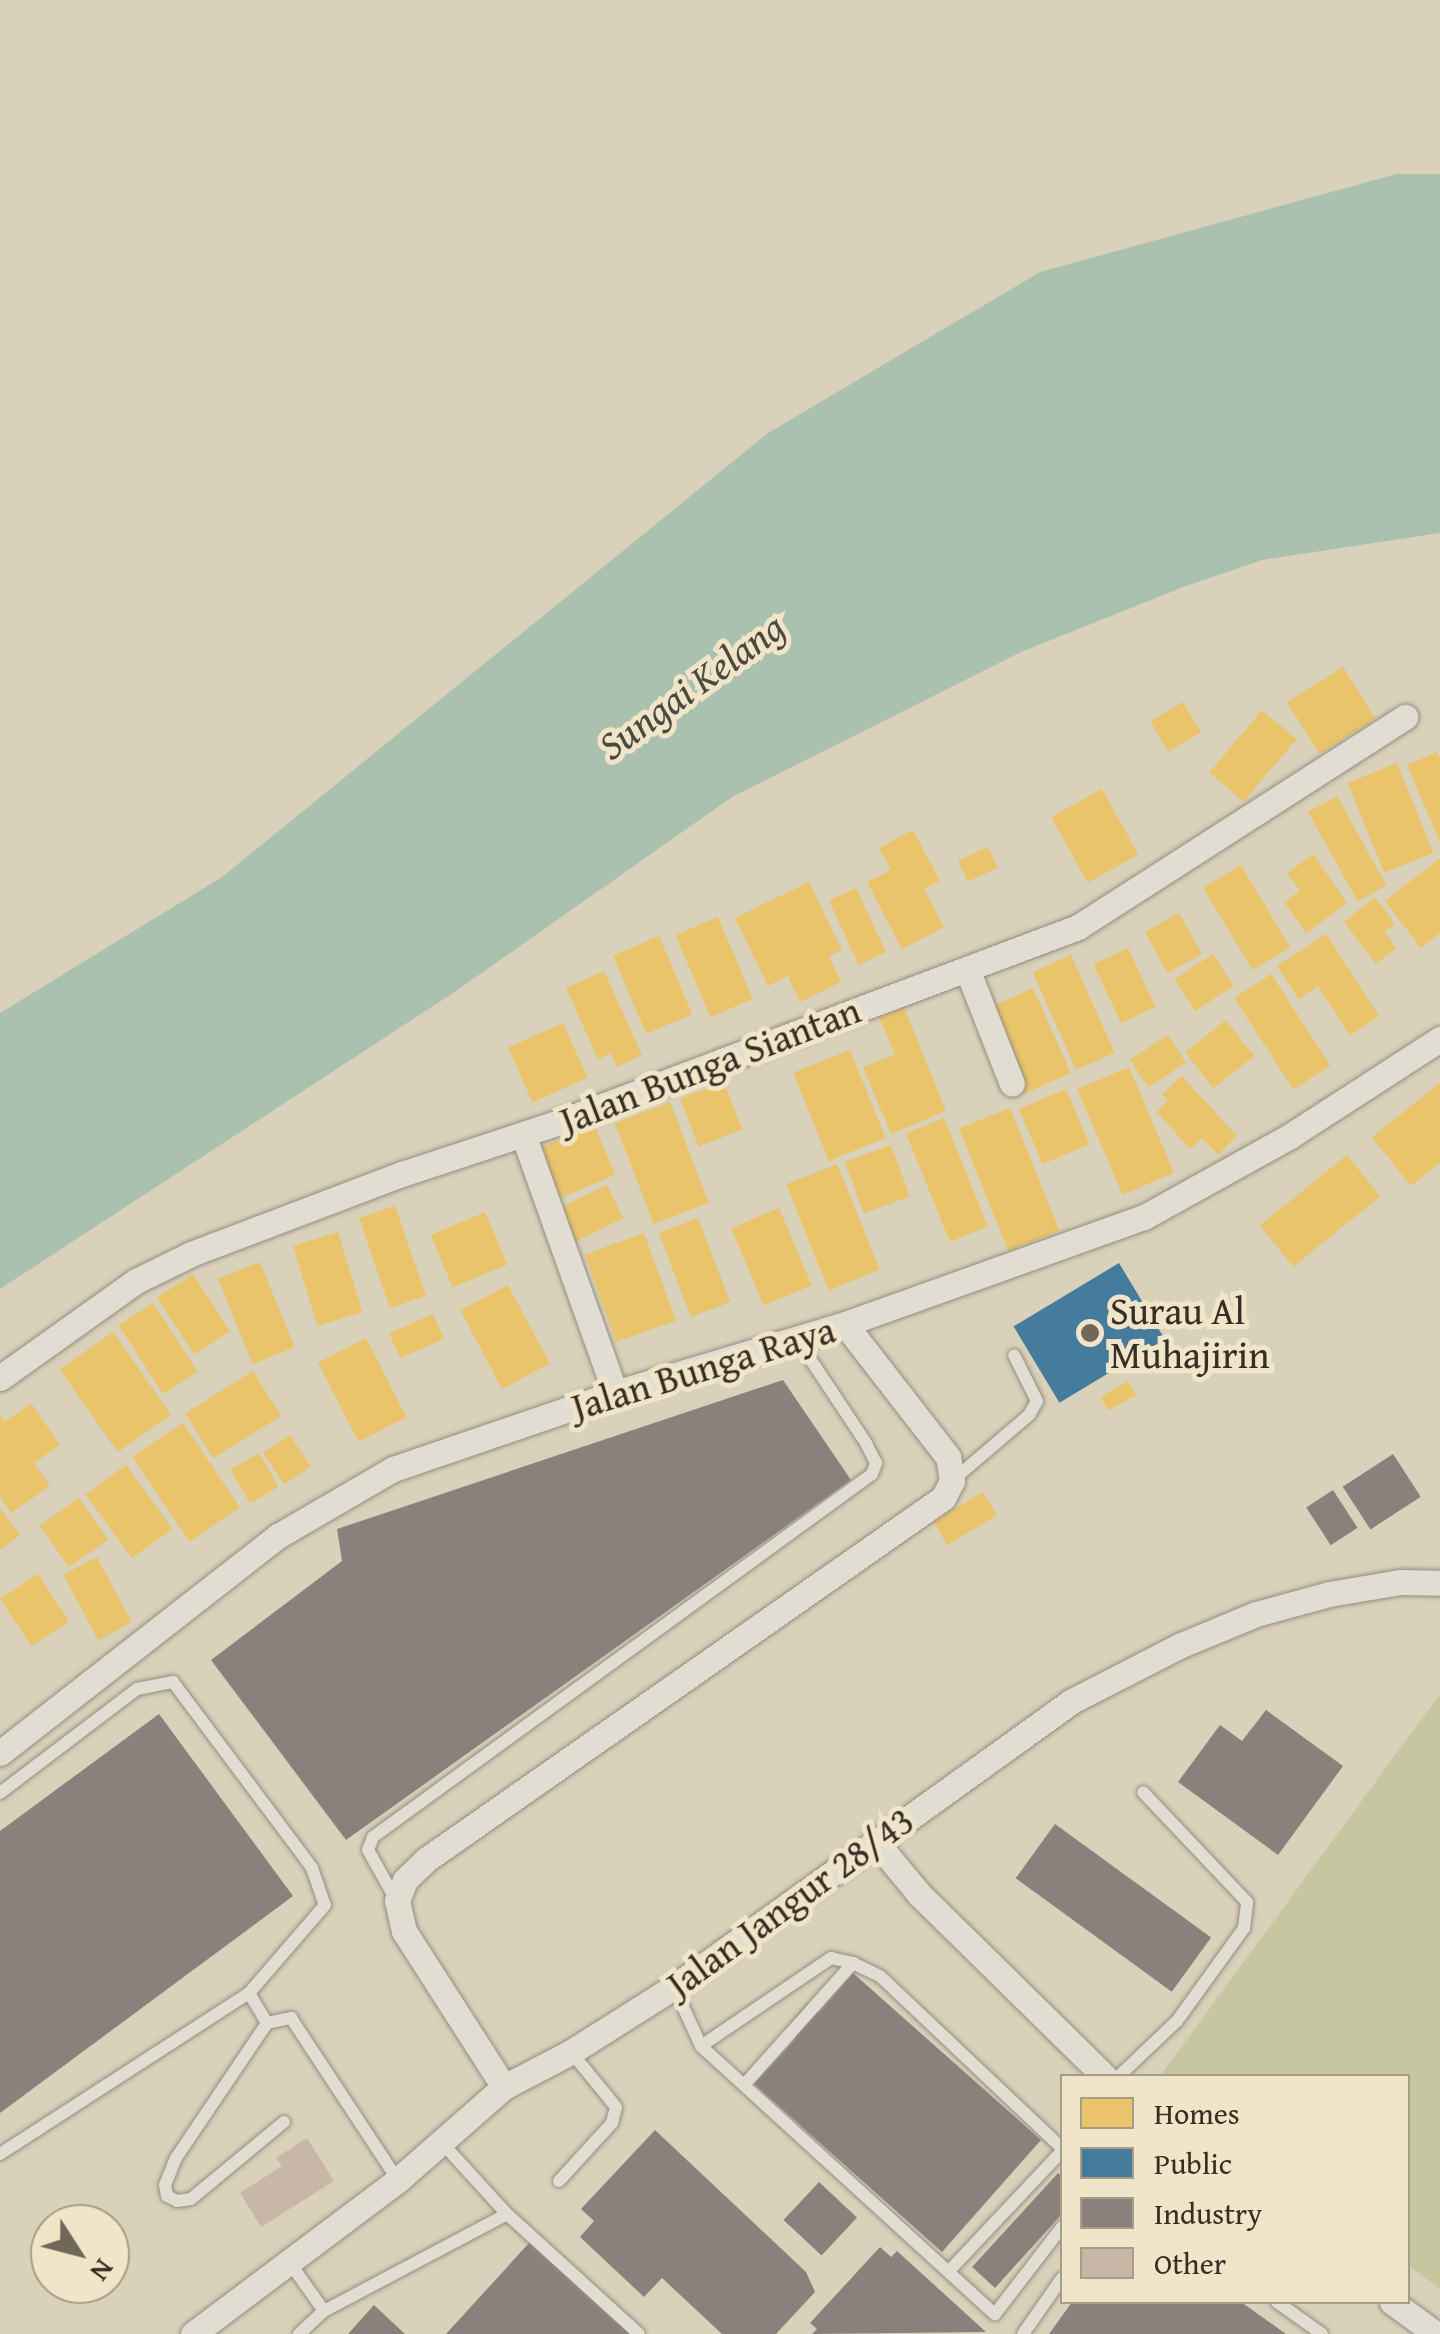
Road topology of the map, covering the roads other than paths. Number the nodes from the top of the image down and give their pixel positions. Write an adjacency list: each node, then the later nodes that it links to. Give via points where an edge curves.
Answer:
1 (1405, 717): 2 (street, Jalan Bunga Siantan, via 1078,927)
2 (967, 969): 4 (street); 5 (street, Jalan Bunga Siantan)
3 (1440, 1039): 6 (street, Jalan Bunga Raya, via 1290,1136 1144,1217)
4 (1012, 1084)
5 (523, 1134): 9 (street, Jalan Bunga Siantan, via 190,1254 136,1281); 10 (street)
6 (845, 1324): 7 (street, Jalan Bunga Raya); 11 (street, via 948,1458)
7 (797, 1339): 10 (street, Jalan Bunga Raya); 17 (lane, via 866,1443 876,1463 872,1474 373,1837 368,1850)
8 (1014, 1355): 11 (lane, via 1037,1401)
9 (0, 1378)
10 (614, 1393): 13 (street, Jalan Bunga Raya, via 394,1469 278,1536)
11 (952, 1481): 17 (street, via 926,1512 427,1859)
12 (1440, 1583): 16 (street, Jalan Jangur 28/43, via 1329,1594 1256,1614 1179,1646 1070,1702)
13 (0, 1753)
14 (1142, 1792): 25 (lane, via 1247,1902 1244,1928 1177,2021)
15 (0, 1793): 20 (lane, via 137,1689 173,1682 312,1868 325,1905)
16 (877, 1843): 19 (street, Jalan Jangur 28/43); 24 (street, via 918,1894)
17 (396, 1901): 27 (street, via 404,1931)
18 (854, 1963): 22 (lane, via 831,1958); 26 (lane); 30 (lane, via 880,1976)
19 (674, 1988): 22 (lane); 23 (street, Jalan Jangur 28/43)
20 (250, 1992): 21 (lane); 32 (lane)
21 (267, 2023): 28 (lane, via 176,2158 164,2184 167,2196 191,2199); 33 (lane, via 290,2018)
22 (701, 2046): 26 (lane)
23 (570, 2052): 27 (street, Jalan Jangur 28/43); 34 (lane, via 616,2107 612,2123)
24 (1102, 2074)
25 (1121, 2074)
26 (744, 2086): 38 (lane)
27 (504, 2087): 29 (street, Jalan Jangur 28/43)
28 (284, 2122)
29 (443, 2144): 33 (street, Jalan Jangur 28/43); 35 (lane)
30 (1060, 2148)
31 (1060, 2152): 38 (lane)
32 (0, 2154)
33 (398, 2180): 37 (street, Jalan Jangur 28/43)
34 (559, 2180)
35 (507, 2214): 42 (lane); 45 (lane)
36 (1060, 2230): 38 (lane, via 996,2314)
37 (290, 2263): 42 (lane); 43 (street, Jalan Jangur 28/43)
38 (948, 2272)
39 (1060, 2281): 46 (lane)
40 (1280, 2304): 47 (lane)
41 (1395, 2304): 48 (street)
42 (324, 2311): 44 (lane)
43 (195, 2334)
44 (299, 2334)
45 (640, 2334)
46 (1023, 2334)
47 (1322, 2334)
48 (1436, 2334)

